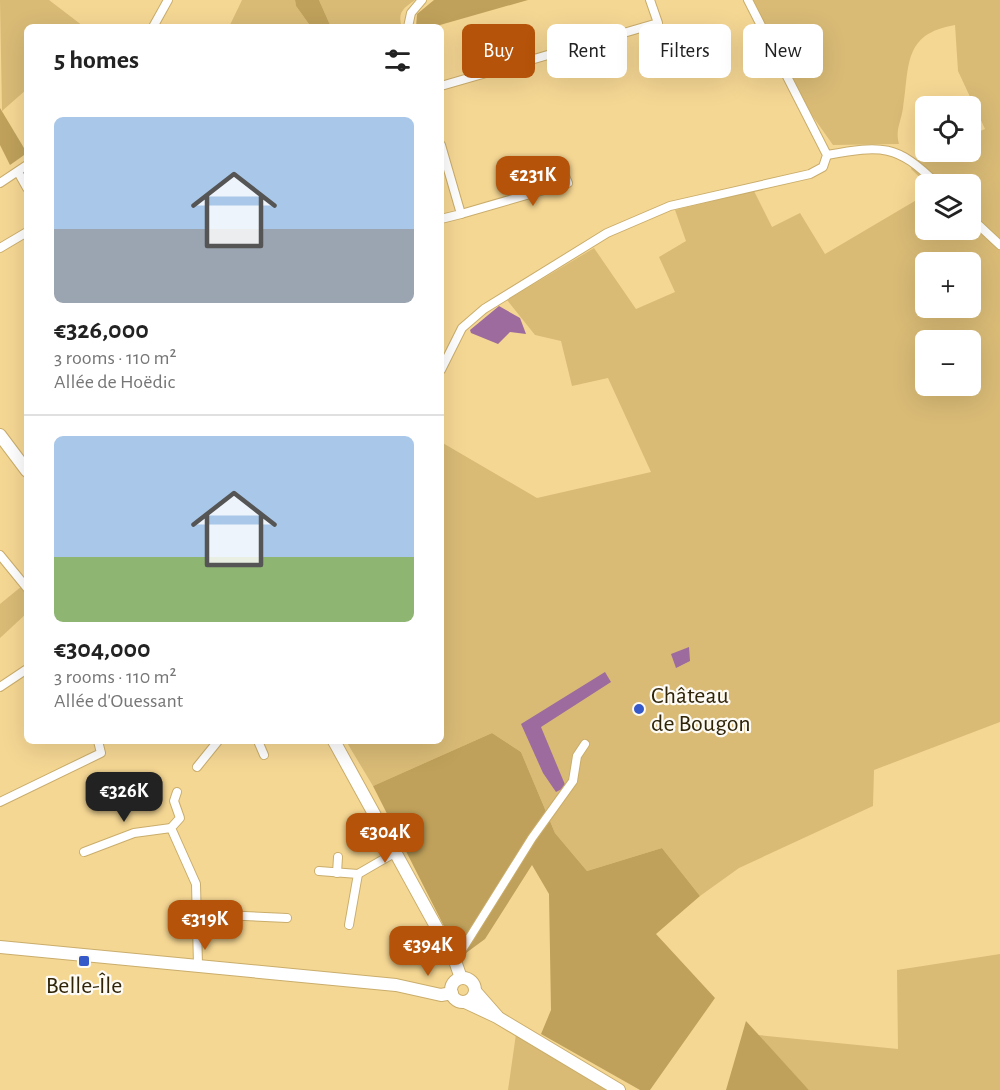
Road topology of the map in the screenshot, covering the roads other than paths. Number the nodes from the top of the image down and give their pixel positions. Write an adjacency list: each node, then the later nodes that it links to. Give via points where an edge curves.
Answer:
1 (168, 0): 5 (street)
2 (422, 0): 6 (street, via 411,13)
3 (650, 0): 7 (street, via 658,23)
4 (748, 0): 9 (street)
5 (155, 24)
6 (409, 24)
7 (444, 85)
8 (444, 155): 16 (street)
9 (827, 155): 13 (street, via 863,149 894,150); 22 (street, via 817,172 670,206 607,233 484,309 462,328)
10 (24, 167): 11 (street)
11 (18, 172): 14 (street); 15 (street)
12 (564, 174): 16 (street, via 568,183)
13 (926, 174)
14 (0, 183)
15 (24, 183)
16 (461, 214): 17 (street)
17 (444, 218)
18 (981, 227): 20 (street)
19 (24, 234): 21 (street)
20 (1000, 245)
21 (0, 248)
22 (444, 364)
23 (0, 435): 24 (main road)
24 (24, 467)
25 (0, 555): 26 (street)
26 (24, 584)
27 (24, 671): 28 (street)
28 (0, 687)
29 (99, 744): 37 (street, via 101,753)
30 (216, 744): 35 (street)
31 (259, 744): 34 (street)
32 (336, 744): 40 (main road)
33 (585, 744): 49 (street, via 573,781 532,838)
34 (264, 755)
35 (197, 767)
36 (177, 792): 38 (street, via 174,801 180,818)
37 (0, 802)
38 (171, 828): 39 (street, via 134,833); 45 (street, via 194,876)
39 (84, 852)
40 (396, 852): 44 (street); 49 (main road)
41 (338, 857): 43 (street)
42 (319, 871): 43 (street)
43 (337, 873): 44 (street)
44 (358, 874): 47 (street)
45 (198, 914): 46 (street); 50 (street)
46 (287, 918)
47 (349, 925)
48 (0, 950): 50 (main road)
49 (455, 961): 51 (main road)
50 (198, 965): 53 (main road, via 396,985 441,995)
51 (461, 978): 52 (main road, via 470,980); 53 (main road, via 454,982)
52 (476, 991): 54 (main road); 55 (main road)
53 (452, 993): 54 (main road)
54 (465, 1002): 55 (main road)
55 (497, 1017): 56 (main road)
56 (619, 1090)

